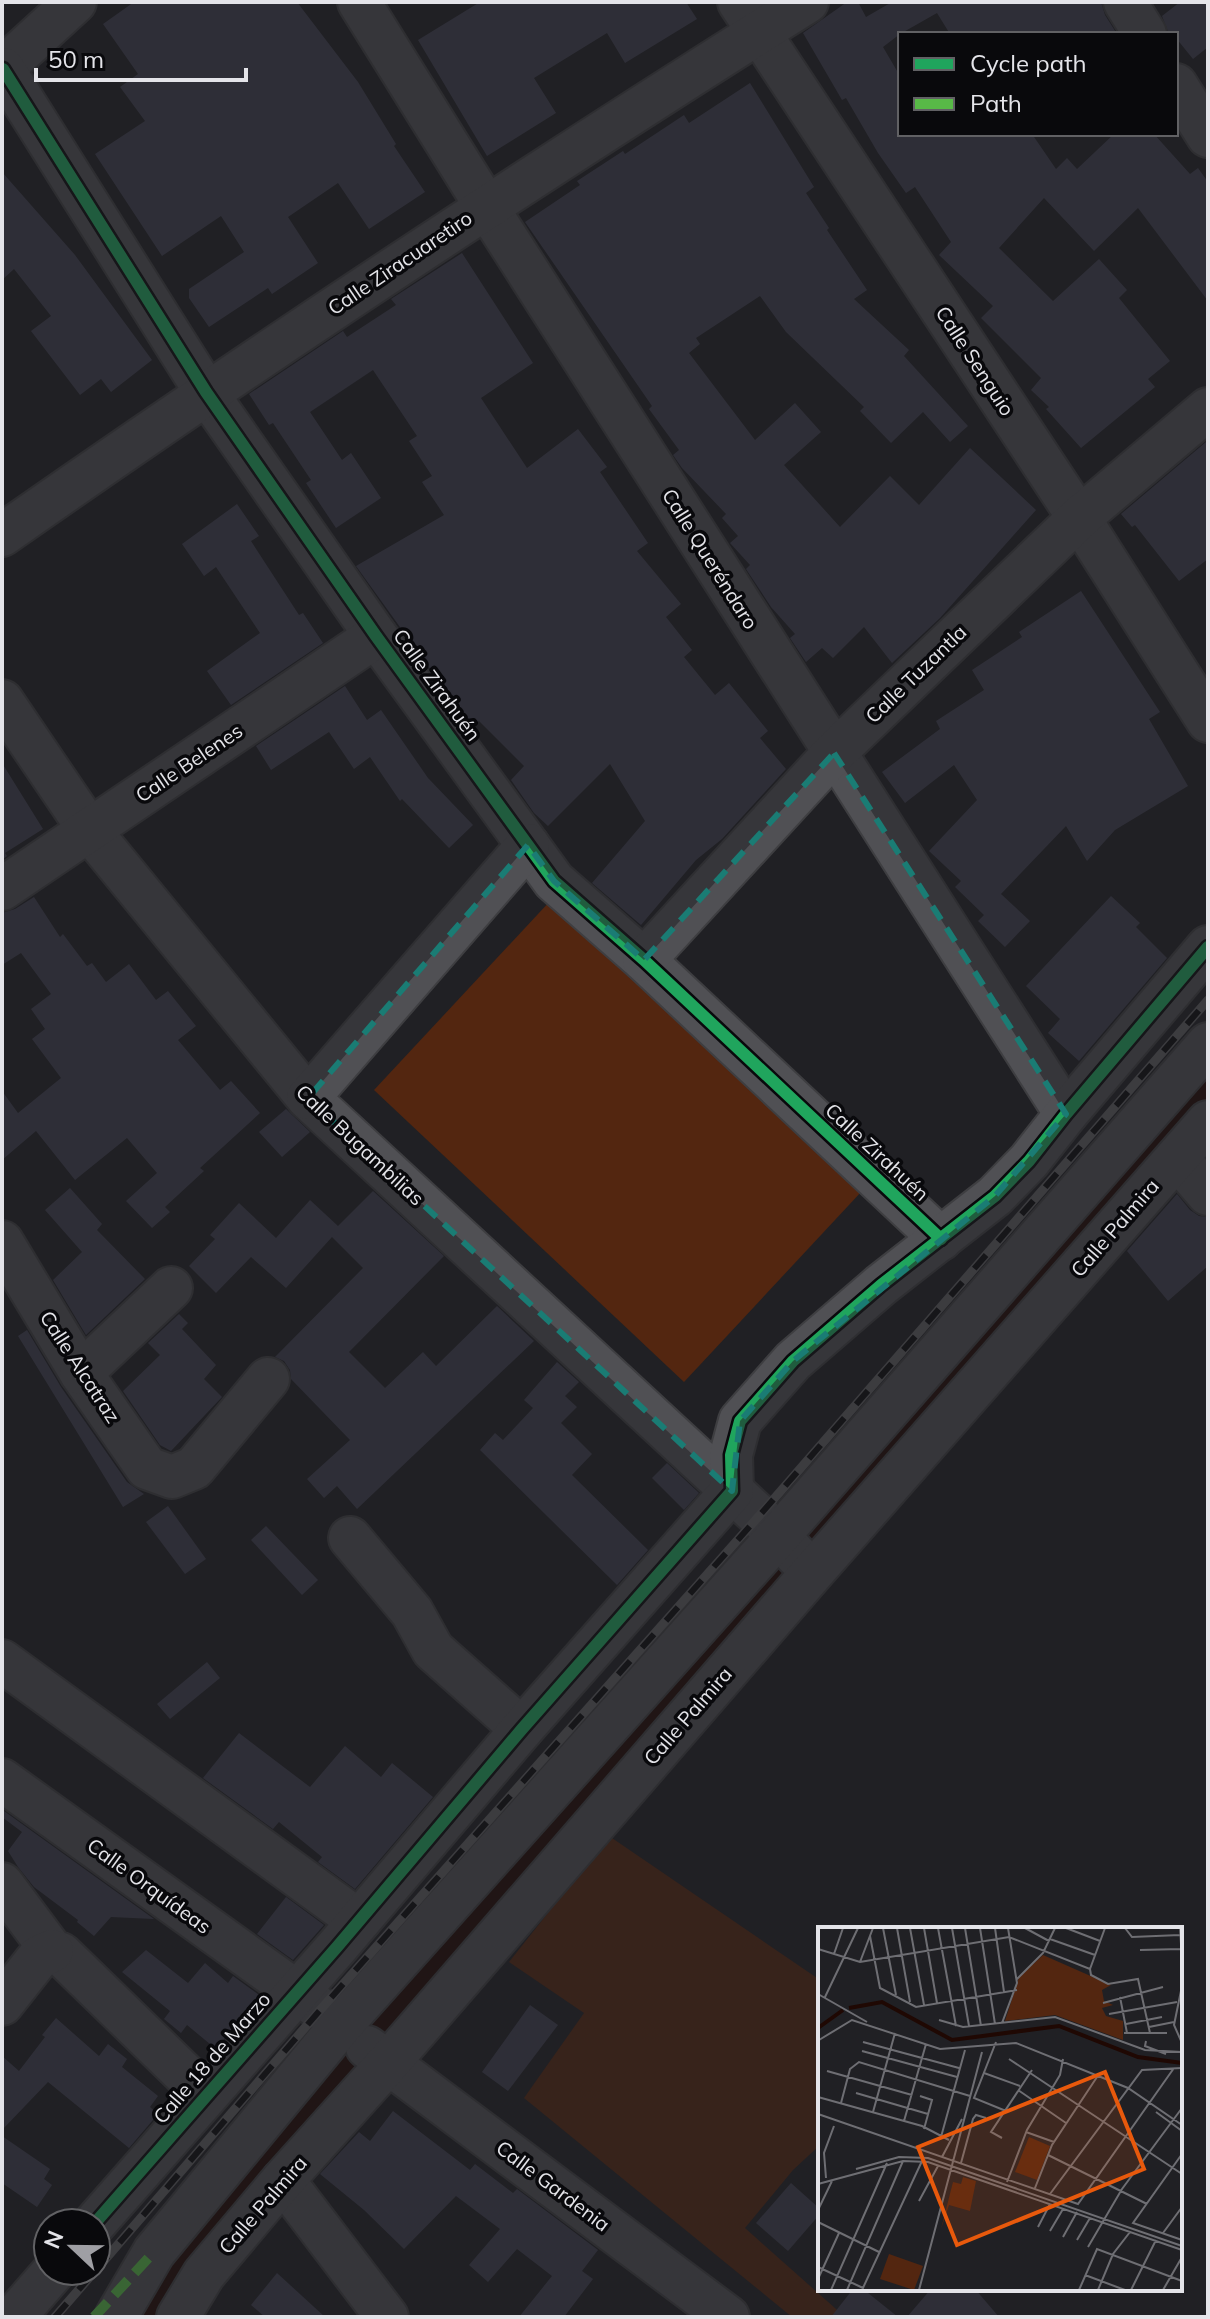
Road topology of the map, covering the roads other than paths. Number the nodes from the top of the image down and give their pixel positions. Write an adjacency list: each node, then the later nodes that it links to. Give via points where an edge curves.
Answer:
1 (75, 2): 7 (street)
2 (359, 2): 10 (street, Calle Queréndaro)
3 (807, 2): 5 (street, Calle Ziracuaretiro)
4 (1125, 2): 6 (street)
5 (749, 17): 10 (street, Calle Ziracuaretiro); 13 (street, Calle Senguio)
6 (1144, 32)
7 (2, 69): 11 (street, Calle Zirahuén)
8 (1178, 88): 9 (street)
9 (1208, 136)
10 (486, 206): 11 (street, Calle Ziracuaretiro); 18 (street, Calle Queréndaro)
11 (206, 392): 14 (street, Calle Ziracuaretiro); 15 (street, Calle Zirahuén)
12 (1208, 409): 13 (street, Calle Tuzantla)
13 (1079, 518): 17 (street, Calle Senguio); 18 (street, Calle Tuzantla)
14 (2, 535)
15 (376, 636): 19 (street, Calle Belenes); 20 (street, Calle Zirahuén)
16 (2, 701): 19 (street, Calle Bugambilias)
17 (1208, 721)
18 (834, 753): 23 (street, Calle Tuzantla); 26 (street, Calle Queréndaro)
19 (90, 831): 21 (street, Calle Belenes); 25 (street, Calle Bugambilias)
20 (528, 845): 23 (street, Calle Zirahuén, via 554,881); 25 (street)
21 (2, 889)
22 (1208, 947): 26 (street)
23 (644, 960): 31 (street, Calle Zirahuén)
24 (1208, 1044): 28 (street)
25 (308, 1098): 36 (street, Calle Bugambilias)
26 (1066, 1114): 31 (street, via 995,1196)
27 (1208, 1122): 29 (street, Calle Palmira)
28 (1120, 1146): 29 (street); 38 (street)
29 (1160, 1174): 30 (street); 38 (street, Calle Palmira)
30 (1208, 1194)
31 (941, 1239): 36 (street, via 793,1361 740,1421 731,1455)
32 (2, 1242): 34 (street, Calle Alcatraz)
33 (171, 1288): 34 (street)
34 (81, 1373): 35 (street, Calle Alcatraz, via 147,1468 172,1477 194,1468)
35 (268, 1379)
36 (732, 1491): 38 (street, Calle Bugambilias); 40 (street, Calle 18 de Marzo)
37 (350, 1538): 40 (street, via 412,1612 433,1650)
38 (796, 1554): 47 (street, Calle Palmira); 47 (street)
39 (2, 1661): 43 (street)
40 (522, 1729): 43 (street, Calle 18 de Marzo)
41 (2, 1780): 45 (street, Calle Orquídeas)
42 (2, 1884): 44 (street)
43 (359, 1921): 45 (street, Calle 18 de Marzo)
44 (52, 1951): 46 (street, via 39,1957); 48 (street)
45 (296, 1993): 47 (street, Calle Orquídeas); 48 (street, Calle 18 de Marzo)
46 (2, 2004)
47 (364, 2043): 49 (street, Calle Palmira); 53 (street, via 154,2252); 56 (street, Calle Gardenia)
48 (206, 2095): 50 (street, Calle 18 de Marzo)
49 (283, 2180): 54 (street, Calle Palmira, via 204,2274); 55 (street)
50 (109, 2207)
51 (40, 2287): 52 (street)
52 (14, 2317)
53 (116, 2317)
54 (178, 2317)
55 (387, 2317)
56 (728, 2317)

